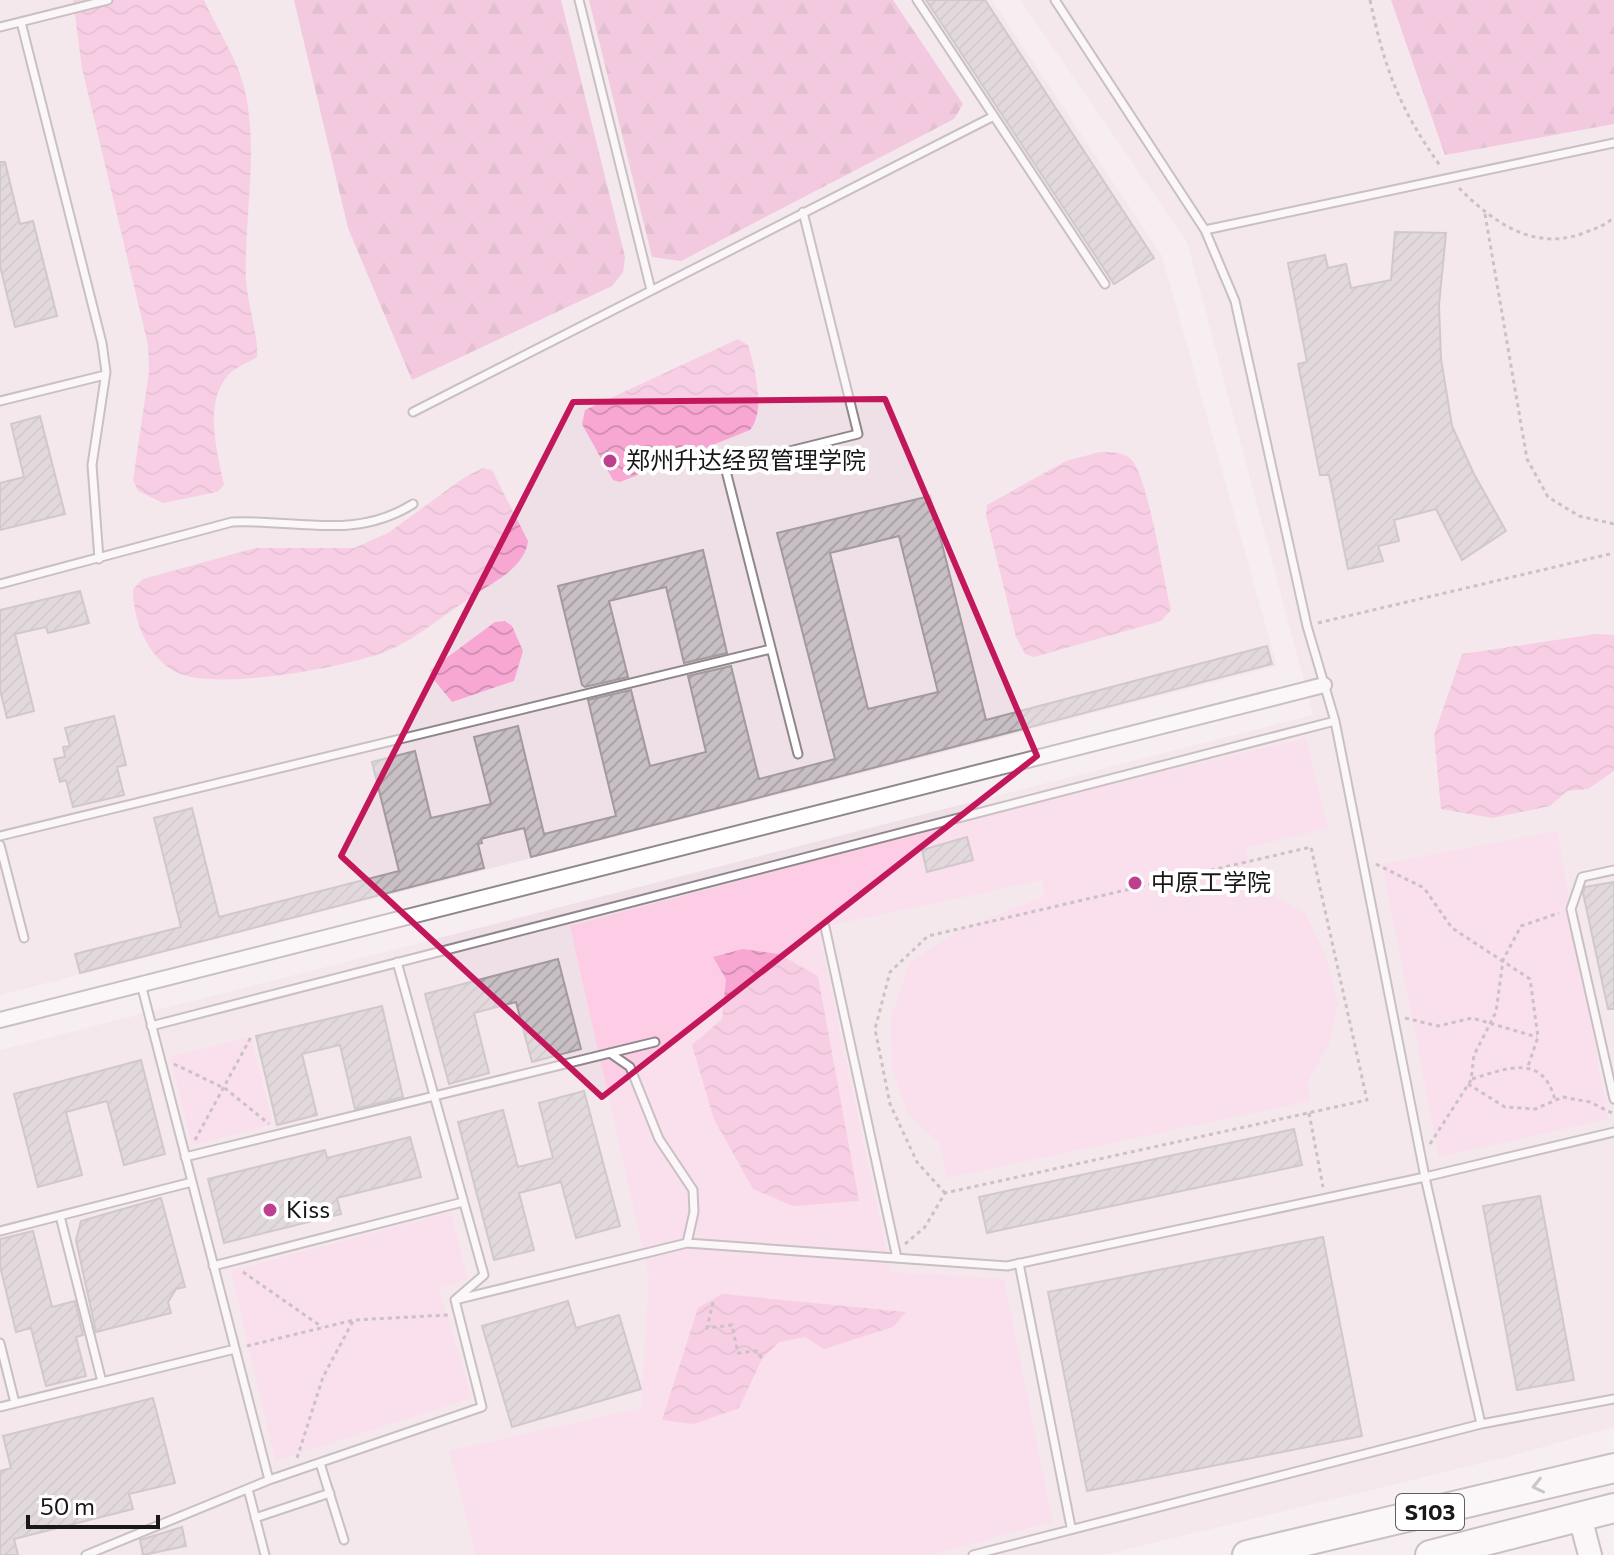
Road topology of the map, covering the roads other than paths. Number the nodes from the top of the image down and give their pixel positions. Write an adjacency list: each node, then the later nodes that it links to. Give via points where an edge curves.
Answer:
1 (108, 0): 5 (lane)
2 (579, 0): 12 (lane)
3 (917, 0): 7 (lane)
4 (1055, 0): 10 (lane)
5 (21, 22): 6 (lane); 13 (lane, via 97,317)
6 (0, 27)
7 (994, 116): 9 (lane); 11 (lane)
8 (1614, 143): 10 (lane)
9 (803, 212): 12 (lane); 19 (lane, via 858,434 725,467)
10 (1205, 230): 20 (lane, via 1235,301)
11 (1105, 284)
12 (651, 290): 15 (lane)
13 (105, 375): 14 (lane); 17 (lane, via 92,465)
14 (0, 401)
15 (413, 412)
16 (413, 504): 17 (lane, via 369,524 232,522)
17 (99, 559): 18 (lane)
18 (0, 584)
19 (771, 649): 22 (lane); 23 (lane)
20 (1324, 685): 21 (lane); 29 (street)
21 (1335, 721): 28 (lane); 38 (lane)
22 (798, 754)
23 (0, 836)
24 (0, 845): 27 (lane)
25 (1614, 870): 35 (lane, via 1582,877 1571,909)
26 (825, 927): 44 (lane)
27 (24, 938)
28 (397, 962): 31 (lane); 34 (lane)
29 (141, 984): 30 (street); 31 (lane)
30 (0, 1020)
31 (151, 1026): 37 (lane)
32 (655, 1042): 33 (lane)
33 (610, 1053): 34 (lane); 43 (lane, via 630,1067 659,1139 693,1190)
34 (434, 1096): 37 (lane); 40 (lane)
35 (1614, 1099)
36 (1614, 1132): 38 (lane)
37 (185, 1157): 39 (lane)
38 (1425, 1177): 45 (lane); 54 (lane)
39 (192, 1182): 41 (lane); 46 (lane)
40 (463, 1202): 46 (lane); 47 (lane, via 484,1275)
41 (60, 1216): 42 (lane); 50 (lane)
42 (0, 1231)
43 (687, 1243): 44 (lane); 47 (lane)
44 (897, 1255): 45 (lane)
45 (1019, 1263): 63 (lane)
46 (213, 1266): 49 (lane)
47 (455, 1300): 55 (lane, via 482,1407)
48 (0, 1343): 52 (lane)
49 (235, 1349): 50 (lane); 57 (lane)
50 (102, 1382): 52 (lane)
51 (1614, 1399): 54 (lane)
52 (15, 1403): 53 (lane)
53 (0, 1407)
54 (1481, 1424): 63 (lane)
55 (320, 1463): 57 (lane); 59 (lane)
56 (1614, 1468): 68 (highway, S103, one-way to 68)
57 (269, 1480): 58 (lane)
58 (248, 1489): 62 (lane); 65 (lane)
59 (330, 1493): 62 (lane); 64 (lane)
60 (1614, 1508): 61 (highway, S103)
61 (1580, 1517): 69 (highway, S103); 70 (street)
62 (255, 1518): 66 (lane)
63 (1071, 1527): 67 (lane)
64 (344, 1540)
65 (86, 1555)
66 (265, 1555)
67 (973, 1555)
68 (1247, 1555)
69 (1430, 1555)
70 (1590, 1555)

